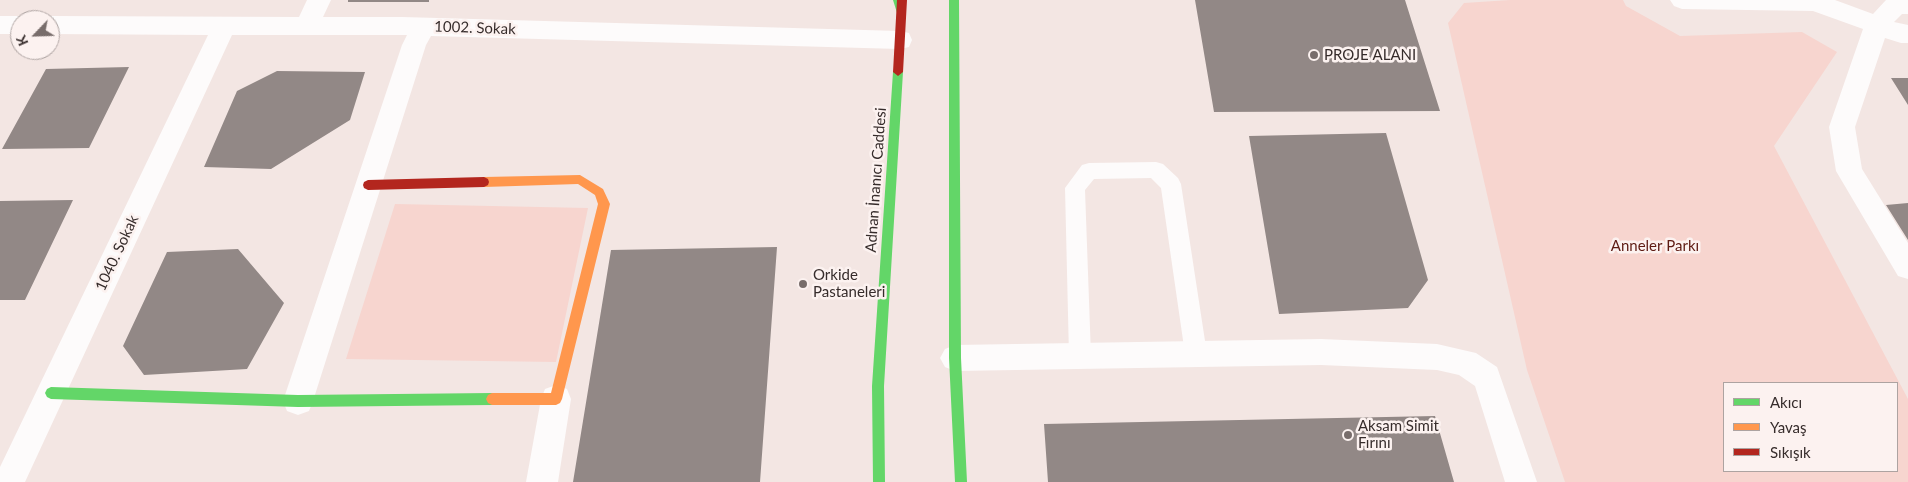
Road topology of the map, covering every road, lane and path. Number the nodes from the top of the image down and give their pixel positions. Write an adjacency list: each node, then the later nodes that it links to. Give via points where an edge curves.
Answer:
1 (319, 0): 10 (street)
2 (898, 0): 7 (main road)
3 (902, 0): 7 (main road, Adnan İnanıcı Caddesi)
4 (954, 0): 19 (main road)
5 (1682, 0): 11 (street, via 1815,2)
6 (1908, 5): 11 (street, via 1896,5)
7 (902, 13): 14 (main road, Adnan İnanıcı Caddesi)
8 (226, 24): 9 (street, 1002. Sokak); 10 (street, 1002. Sokak); 20 (street, 1040. Sokak)
9 (60, 25)
10 (307, 25): 12 (street, 1002. Sokak)
11 (1878, 25): 13 (street); 16 (street, via 1842,127 1849,171)
12 (424, 27): 14 (street, 1002. Sokak); 15 (street, via 414,45)
13 (1908, 34)
14 (900, 40): 25 (main road, Adnan İnanıcı Caddesi, via 878,386)
15 (368, 185): 21 (main road, via 580,180 599,192 604,204); 22 (street)
16 (1908, 267)
17 (1196, 354): 18 (street); 18 (lane, via 1171,184 1156,170 1089,171 1074,188); 27 (street, via 1322,352 1437,357 1466,363 1487,377)
18 (1080, 356): 19 (street)
19 (955, 358): 26 (main road)
20 (51, 393): 22 (main road); 23 (street, 1040. Sokak)
21 (556, 399): 22 (main road); 24 (street)
22 (298, 401)
23 (9, 482)
24 (542, 482)
25 (879, 482)
26 (962, 482)
27 (1520, 482)

